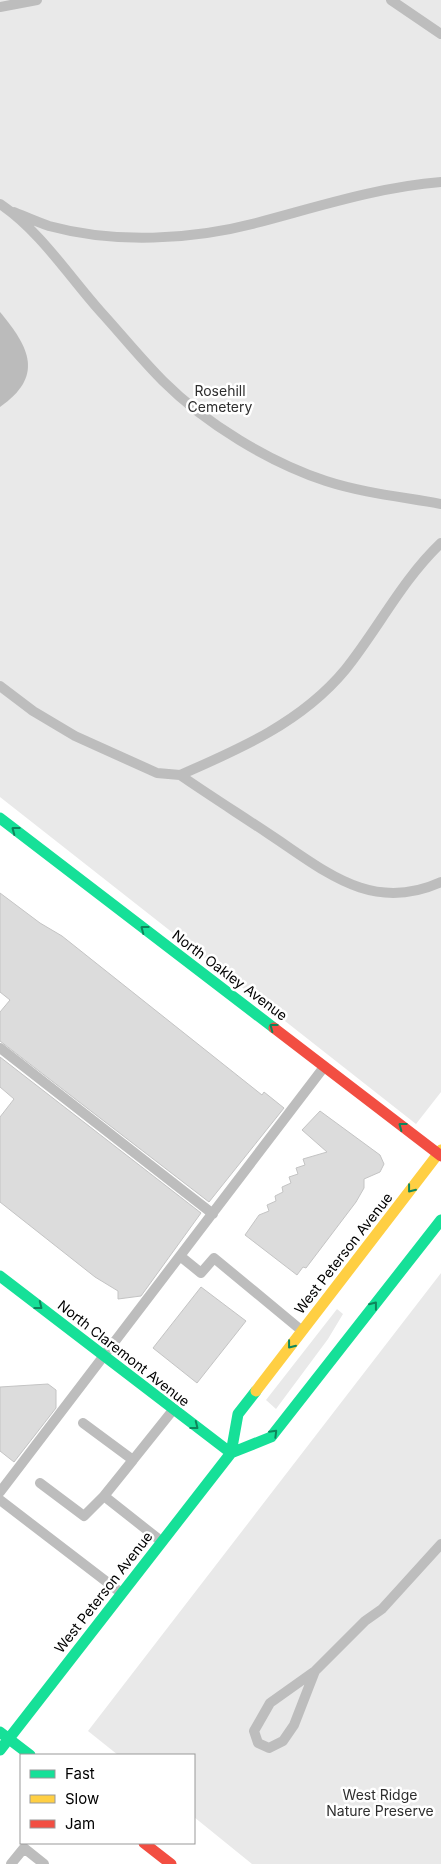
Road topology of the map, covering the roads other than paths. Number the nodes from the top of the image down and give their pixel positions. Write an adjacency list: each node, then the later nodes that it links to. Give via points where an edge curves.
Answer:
1 (37, 0): 3 (lane)
2 (391, 0): 4 (lane)
3 (0, 7)
4 (441, 34)
5 (441, 182): 7 (lane, via 380,190 254,223 196,234 155,237 109,235 49,226)
6 (0, 204): 7 (lane)
7 (10, 211): 8 (lane, via 50,251 164,382 208,419 280,462 328,482)
8 (441, 504)
9 (441, 543): 11 (lane, via 408,580 344,670 322,693 284,723 248,745)
10 (0, 686): 11 (lane, via 75,736 157,773)
11 (180, 775): 13 (lane, via 317,868 346,884 374,892 405,892)
12 (0, 818): 15 (main road, North Oakley Avenue, one-way to 12)
13 (441, 882)
14 (0, 1048): 17 (lane)
15 (325, 1067): 16 (main road, North Oakley Avenue, one-way to 15); 17 (lane)
16 (440, 1153): 21 (main road, West Peterson Avenue, one-way to 21)
17 (213, 1214): 19 (lane)
18 (441, 1220): 25 (main road, one-way to 18, via 272,1437)
19 (180, 1256): 21 (lane, via 201,1273 214,1258); 22 (lane)
20 (0, 1276): 22 (main road, North Claremont Avenue, one-way to 22)
21 (302, 1330): 25 (main road, West Peterson Avenue, one-way to 25, via 238,1414)
22 (104, 1356): 23 (main road, North Claremont Avenue); 28 (lane)
23 (173, 1409): 25 (main road, North Claremont Avenue, one-way to 25); 26 (lane)
24 (83, 1423): 26 (lane)
25 (231, 1453): 31 (main road, West Peterson Avenue)
26 (132, 1460): 29 (lane)
27 (40, 1483): 29 (lane, via 84,1516)
28 (0, 1492)
29 (104, 1496): 31 (lane)
30 (0, 1500): 33 (lane)
31 (162, 1541): 33 (main road, West Peterson Avenue)
32 (441, 1544): 34 (lane, via 382,1610 365,1621)
33 (122, 1594): 35 (main road, West Peterson Avenue)
34 (315, 1671): 34 (lane, via 294,1725 283,1741 269,1748 258,1743 254,1731 270,1703)
35 (4, 1736): 36 (main road, West Peterson Avenue); 37 (main road)
36 (0, 1750)
37 (29, 1754)
38 (145, 1844): 41 (main road)
39 (11, 1864): 40 (lane, via 24,1848)
40 (44, 1864)
41 (171, 1864)

